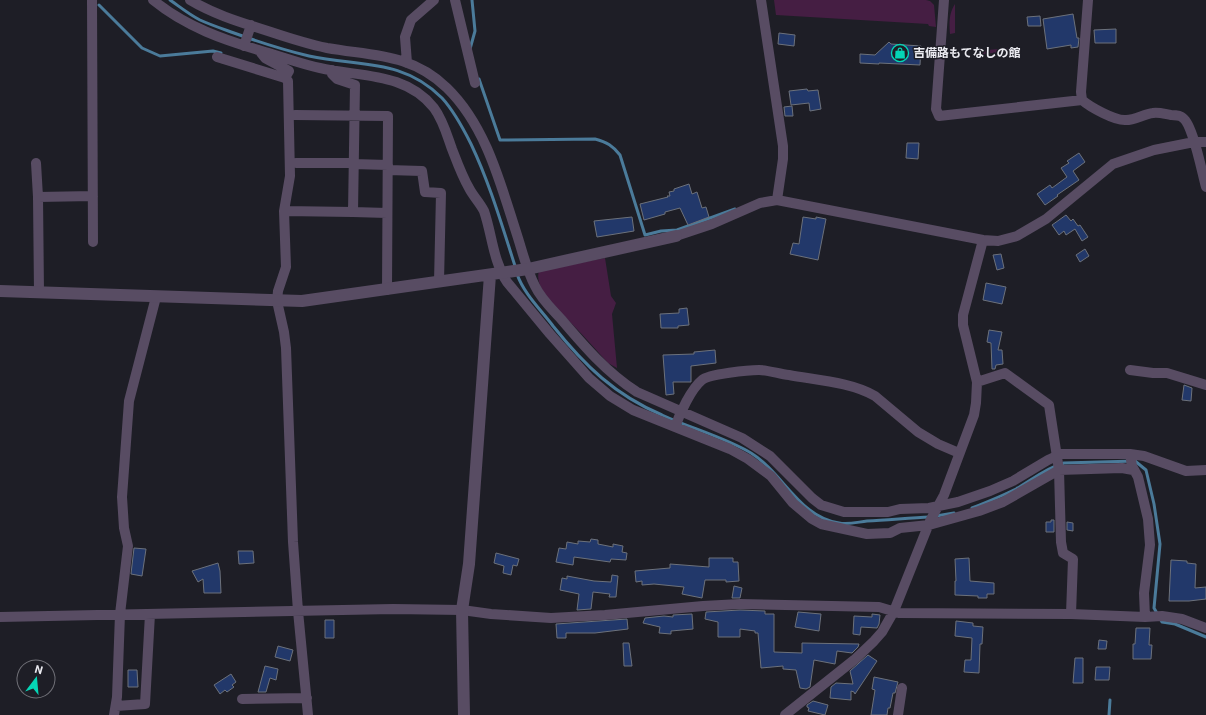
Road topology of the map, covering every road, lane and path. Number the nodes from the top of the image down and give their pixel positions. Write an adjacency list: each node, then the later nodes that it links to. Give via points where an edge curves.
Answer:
1 (92, 0): 27 (street)
2 (153, 0): 10 (street, via 175,17 212,34)
3 (190, 0): 9 (street)
4 (434, 0): 13 (street, via 410,20 405,37)
5 (455, 0): 16 (street)
6 (761, 0): 29 (street, via 782,146 783,159)
7 (944, 0): 17 (street, via 936,109 939,116)
8 (1088, 0): 17 (street)
9 (250, 28): 10 (street); 13 (street, via 326,48 376,54)
10 (244, 44): 11 (street)
11 (259, 50): 14 (street); 15 (street, via 265,58 289,71)
12 (217, 57): 15 (street)
13 (407, 63): 36 (street, via 429,74 446,87 476,128 500,181)
14 (332, 70): 19 (street, via 337,79 355,85); 37 (street, via 399,83 413,89 434,108 469,188 483,210)
15 (286, 76): 30 (street, via 290,176)
16 (475, 83)
17 (1082, 100): 20 (street, via 1114,118 1125,120 1153,113 1182,117)
18 (295, 114): 19 (street)
19 (355, 115): 24 (street); 25 (street, via 388,116)
20 (1194, 142): 21 (street); 26 (street); 34 (street, via 1154,150 1113,164 1046,219 1017,236 998,242)
21 (1206, 142)
22 (36, 163): 28 (street)
23 (296, 163): 24 (street)
24 (353, 163): 25 (street); 31 (street)
25 (388, 168): 32 (street); 38 (street, via 422,170 425,192 440,193)
26 (1206, 187)
27 (93, 196): 28 (street); 35 (street)
28 (38, 197): 41 (street)
29 (777, 200): 33 (street, via 760,203); 34 (street)
30 (286, 211): 31 (street); 43 (street, via 286,267)
31 (353, 212): 32 (street)
32 (387, 213): 39 (street)
33 (676, 236): 36 (street)
34 (983, 240): 45 (street, via 963,315)
35 (93, 242)
36 (524, 269): 37 (street); 47 (street, via 543,298 603,366 621,382)
37 (500, 273): 38 (street); 47 (street, via 550,334 600,388 633,410); 53 (street)
38 (439, 282): 39 (street)
39 (387, 290): 43 (street, via 302,301)
40 (0, 291): 41 (street)
41 (39, 292): 42 (street)
42 (156, 296): 43 (street); 56 (street, via 129,401 122,497 128,546)
43 (277, 301): 54 (street, via 286,348)
44 (1130, 370): 46 (street, via 1167,373)
45 (977, 382): 48 (street, via 974,415); 50 (street, via 1005,373 1049,405)
46 (1206, 385)
47 (677, 420): 48 (street, via 696,388 708,376 760,370 867,392 918,432); 52 (street, via 742,438 758,447 812,498 834,510 888,512 900,509); 52 (street, via 748,459 771,476 793,503 821,524 867,534 890,533)
48 (959, 453): 52 (street)
49 (1132, 462): 50 (street, via 1122,468); 50 (street, via 1065,454); 51 (street, via 1144,456 1186,471); 60 (street, via 1148,519 1150,545 1144,588)
50 (1058, 463): 52 (street, via 965,500); 52 (street, via 1003,502 979,511); 58 (street, via 1063,553 1073,558)
51 (1206, 470)
52 (933, 516): 55 (street)
53 (462, 610): 54 (street); 55 (street, via 551,618 740,604 880,606); 67 (street)
54 (298, 611): 57 (street); 63 (street)
55 (894, 612): 58 (street); 68 (street, via 882,632 866,649)
56 (120, 614): 57 (street); 59 (street); 65 (street)
57 (150, 614): 65 (street, via 145,704)
58 (1071, 614): 60 (street)
59 (0, 617)
60 (1154, 617): 61 (street, via 1182,619)
61 (1206, 628)
62 (902, 688): 69 (street)
63 (307, 698): 64 (street); 66 (street)
64 (242, 699)
65 (115, 710)
66 (308, 715)
67 (464, 715)
68 (784, 715)
69 (898, 715)

